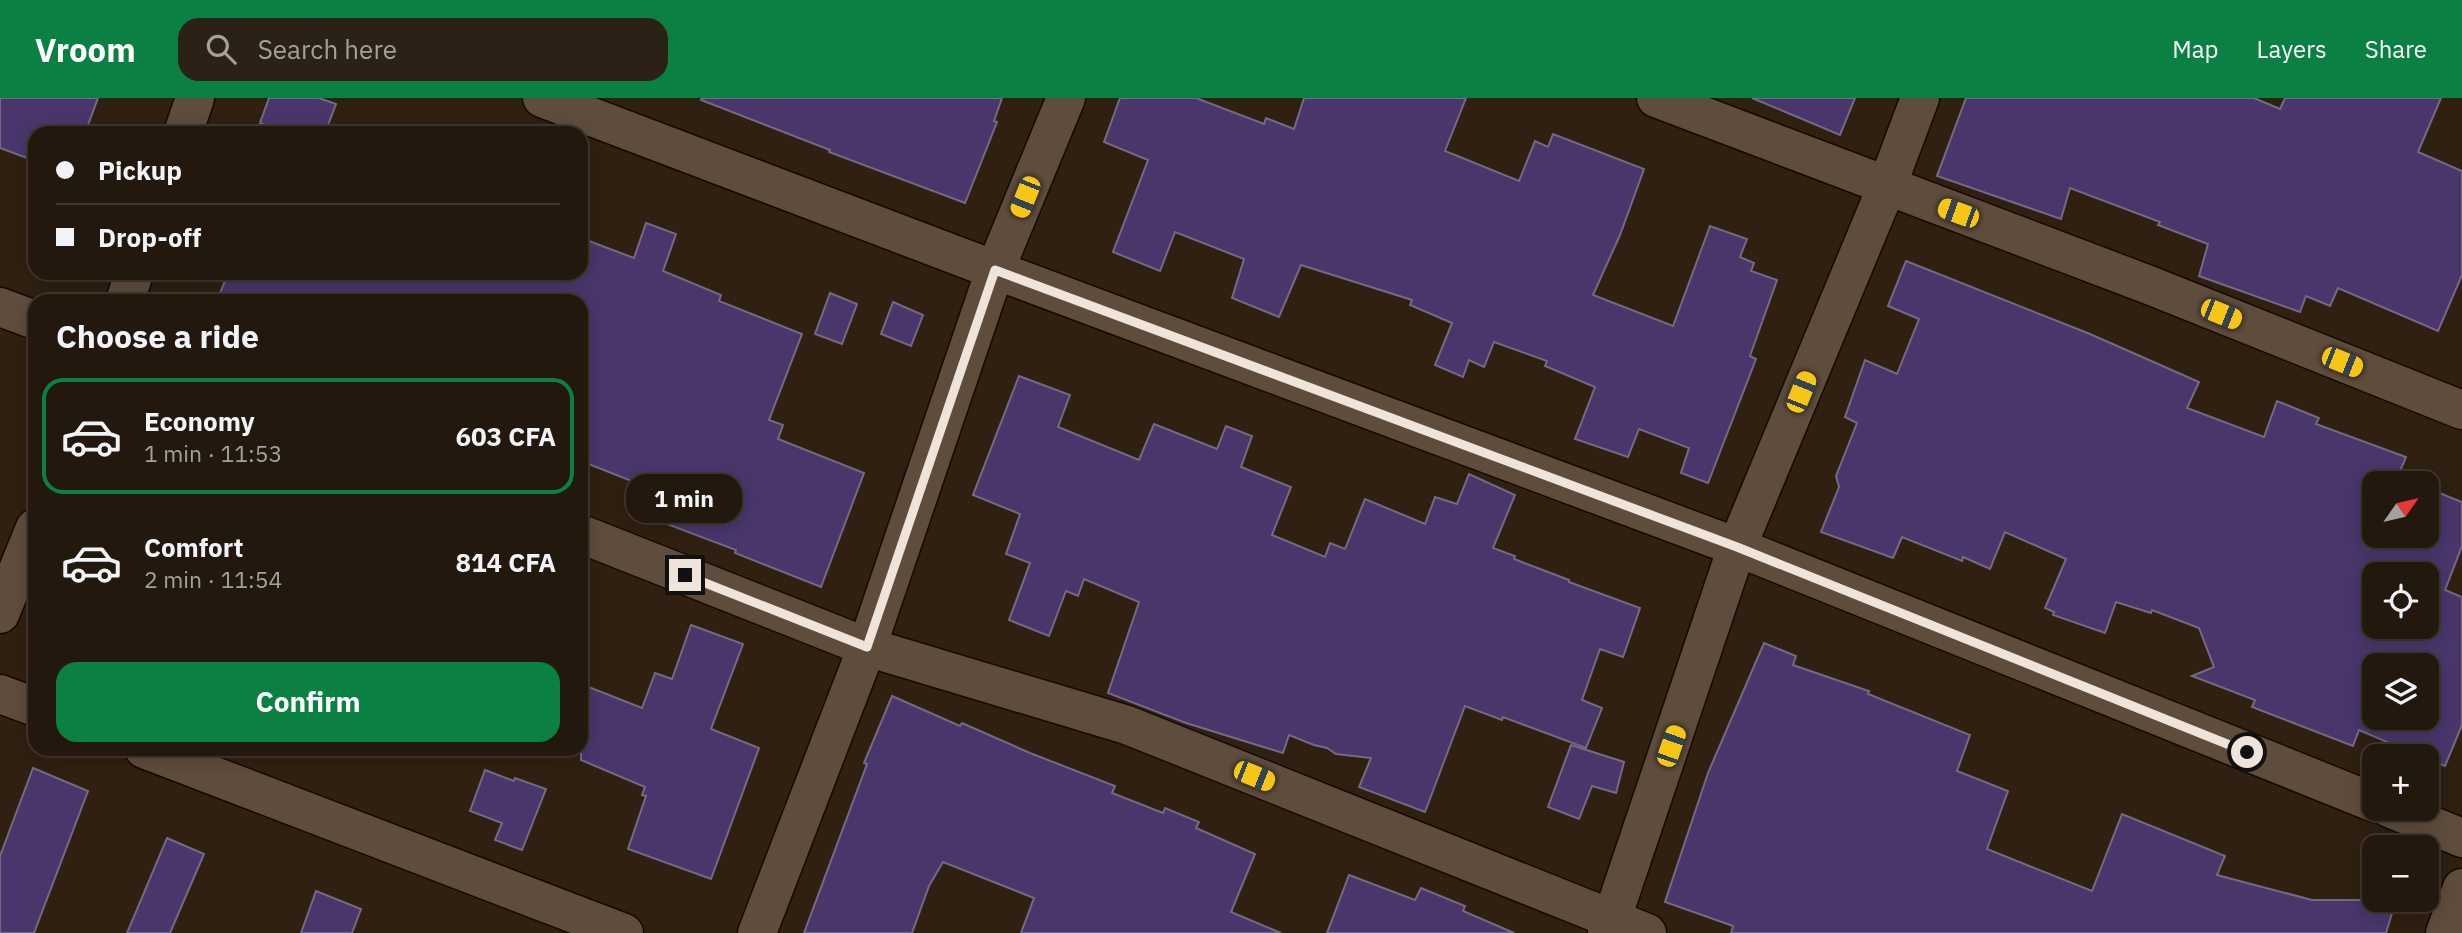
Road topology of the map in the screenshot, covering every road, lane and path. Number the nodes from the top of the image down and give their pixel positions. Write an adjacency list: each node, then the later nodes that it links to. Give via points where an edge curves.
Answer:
1 (195, 98): 6 (street)
2 (542, 98): 8 (street)
3 (1066, 98): 8 (street)
4 (1656, 98): 7 (street)
5 (1920, 98): 7 (street)
6 (185, 126)
7 (1886, 186): 11 (street); 14 (street)
8 (995, 270): 14 (street); 16 (street)
9 (0, 307): 10 (street)
10 (28, 317)
11 (2462, 410)
12 (588, 537): 16 (street)
13 (28, 545): 15 (street)
14 (1737, 547): 20 (street); 24 (street)
15 (0, 614)
16 (867, 647): 24 (street, via 1127,725); 26 (street)
17 (0, 694): 18 (street)
18 (28, 704)
19 (162, 756): 25 (street)
20 (2362, 798)
21 (2421, 821): 22 (street)
22 (2462, 838)
23 (2462, 888): 27 (street)
24 (1622, 929)
25 (624, 933)
26 (757, 933)
27 (2445, 933)

